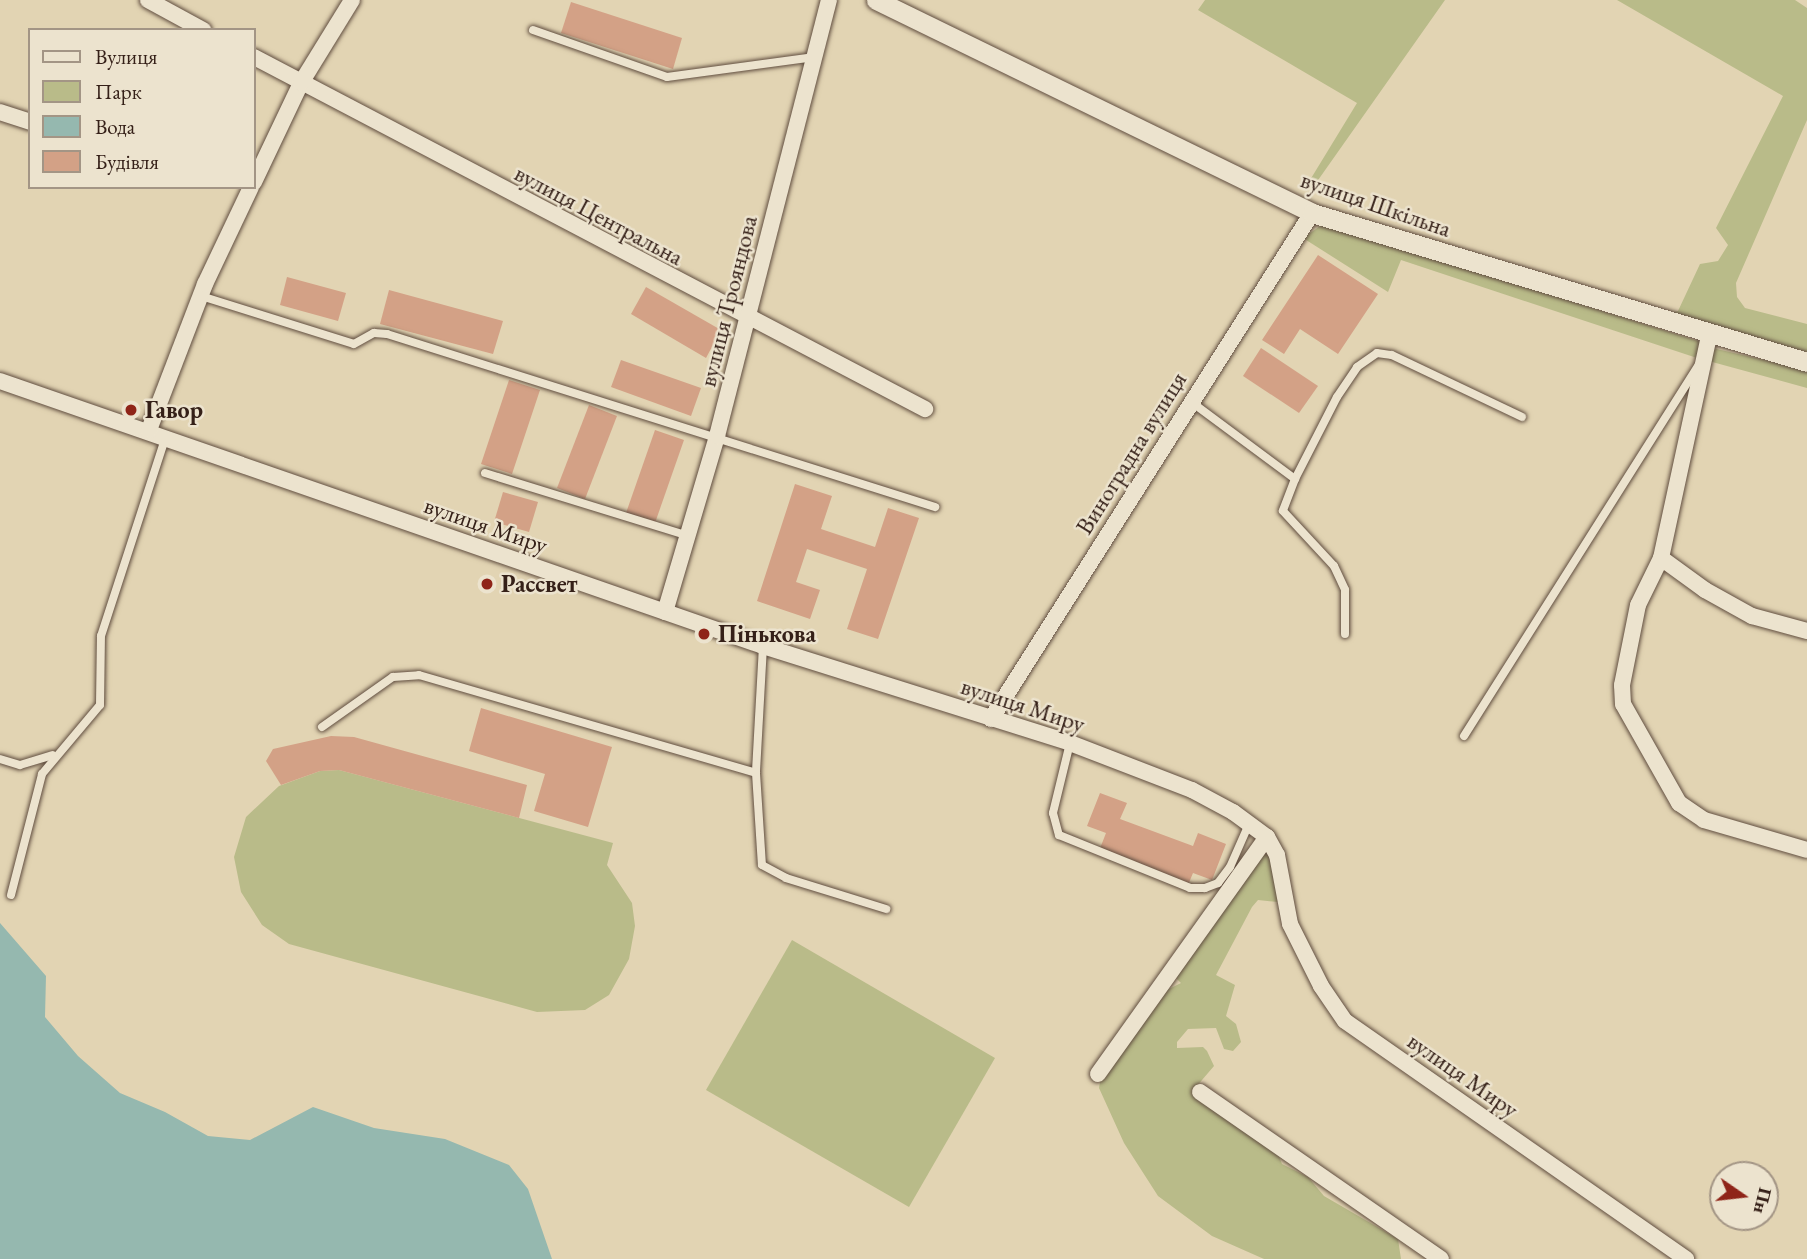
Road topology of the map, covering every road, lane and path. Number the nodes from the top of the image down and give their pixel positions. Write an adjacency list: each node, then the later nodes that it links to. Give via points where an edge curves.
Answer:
1 (148, 0): 5 (street)
2 (352, 0): 9 (street)
3 (829, 0): 7 (street, вулиця Трояндова)
4 (876, 0): 14 (street, вулиця Шкільна)
5 (199, 28)
6 (533, 30): 7 (lane, via 667,77)
7 (815, 57): 16 (street, вулиця Трояндова)
8 (256, 58): 9 (street, вулиця Центральна)
9 (301, 83): 12 (street); 16 (street, вулиця Центральна)
10 (0, 112): 11 (street)
11 (28, 121)
12 (256, 178)
13 (250, 189): 15 (street)
14 (1312, 213): 17 (street, вулиця Шкільна); 21 (street, Виноградна вулиця)
15 (201, 296): 24 (street); 26 (lane, via 354,344 374,333 387,334)
16 (748, 319): 22 (street, вулиця Центральна); 26 (street, вулиця Трояндова)
17 (1709, 336): 18 (street); 19 (street, вулиця Шкільна)
18 (1704, 357): 31 (street); 38 (lane)
19 (1807, 362)
20 (0, 381): 24 (street, вулиця Миру)
21 (1190, 401): 28 (lane); 36 (street, Виноградна вулиця)
22 (925, 409)
23 (1521, 417): 28 (lane, via 1392,355 1377,353 1357,367 1337,397)
24 (149, 430): 25 (street, вулиця Миру)
25 (166, 436): 32 (street, вулиця Миру); 40 (lane, via 101,636 100,705 77,736)
26 (717, 436): 29 (lane); 30 (street, вулиця Трояндова)
27 (485, 473): 30 (lane)
28 (1295, 479): 34 (lane, via 1283,512 1334,566 1345,590)
29 (934, 507)
30 (685, 535): 32 (street, вулиця Трояндова)
31 (1661, 558): 33 (street, via 1705,590 1752,615); 45 (street, via 1638,605 1622,685 1623,704 1679,803 1704,820)
32 (664, 612): 35 (street, вулиця Миру)
33 (1807, 631)
34 (1345, 634)
35 (763, 646): 36 (street, вулиця Миру); 42 (lane)
36 (991, 719): 39 (street, вулиця Миру)
37 (322, 727): 42 (lane, via 393,677 419,675)
38 (1464, 736)
39 (1070, 743): 43 (street, вулиця Миру, via 1192,790); 43 (lane, via 1053,813 1059,835 1190,888 1205,888 1218,883 1230,867)
40 (53, 755): 41 (lane, via 20,765); 46 (lane, via 42,774)
41 (0, 760)
42 (756, 773): 47 (lane, via 762,865 786,878)
43 (1249, 824): 44 (street, вулиця Миру)
44 (1267, 837): 48 (street); 51 (street, вулиця Миру, via 1277,855 1290,924 1321,986 1345,1021)
45 (1807, 850)
46 (11, 895)
47 (886, 909)
48 (1098, 1074)
49 (1200, 1091): 50 (street)
50 (1441, 1259)
51 (1686, 1259)

